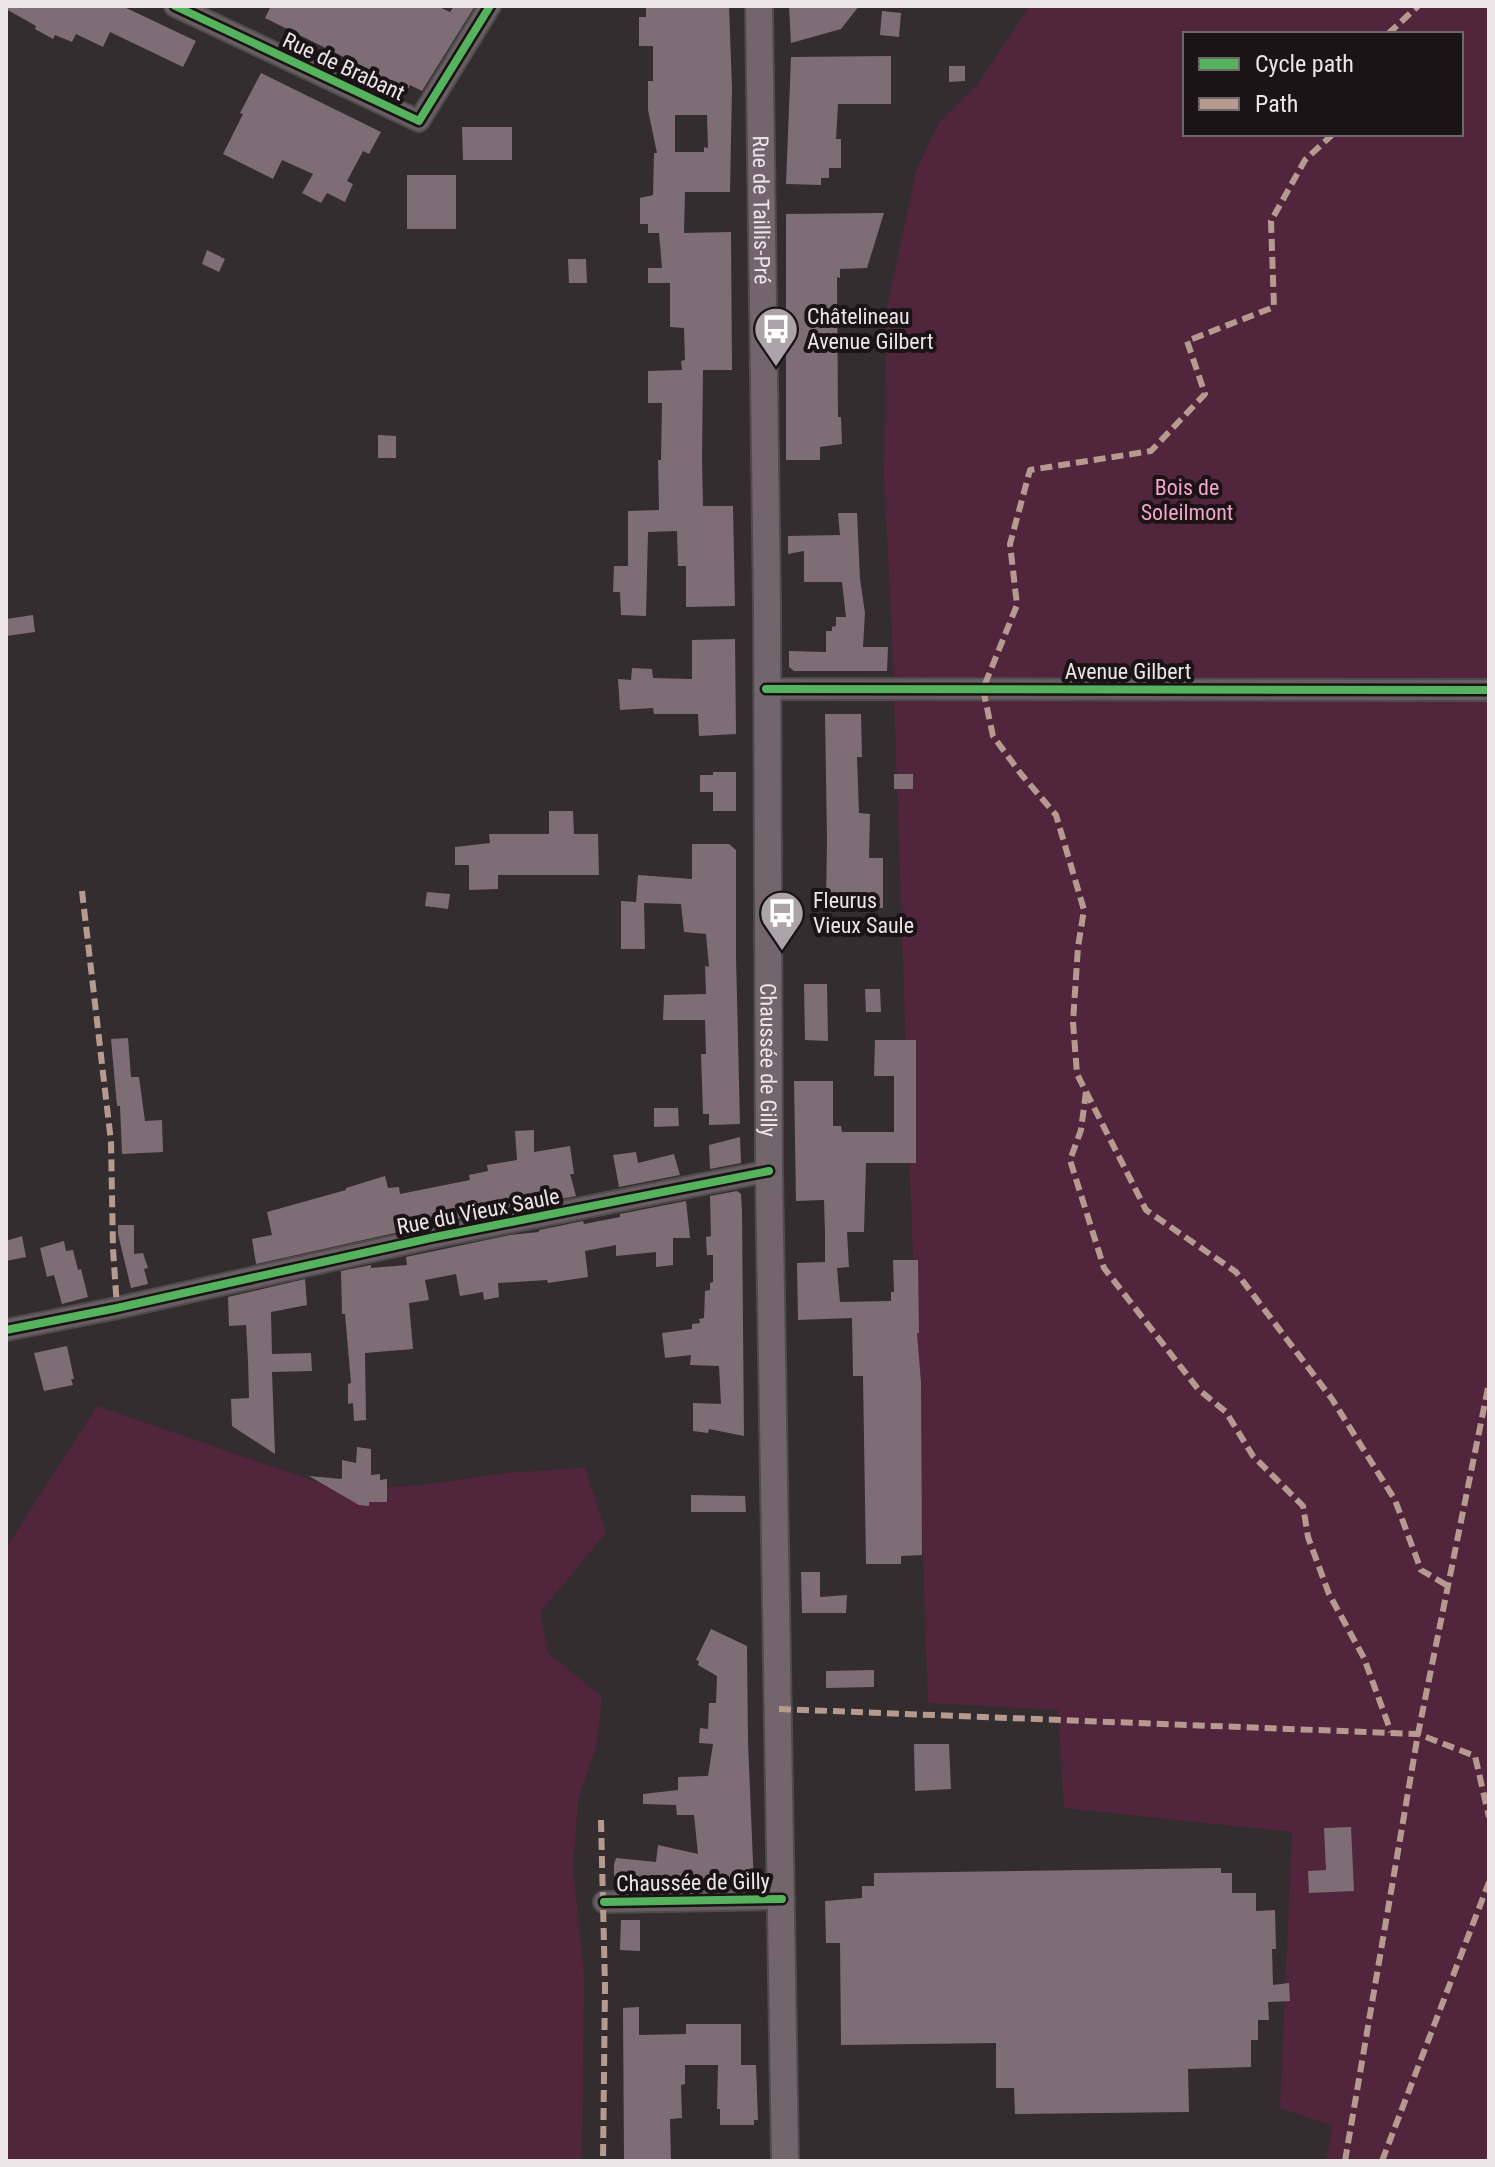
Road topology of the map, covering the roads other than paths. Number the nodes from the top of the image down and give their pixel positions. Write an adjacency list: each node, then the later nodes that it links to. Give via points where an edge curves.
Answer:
1 (175, 6): 2 (street, Rue de Brabant, via 419,121)
2 (490, 6)
3 (759, 6): 4 (main road, Rue de Taillis-Pré)
4 (767, 604): 5 (main road, Chaussée de Gilly)
5 (766, 689): 6 (street, Avenue Gilbert); 7 (main road, Chaussée de Gilly)
6 (1489, 690)
7 (769, 1171): 8 (street, Rue du Vieux Saule); 9 (main road, Chaussée de Gilly)
8 (6, 1330)
9 (782, 1899): 10 (street, Chaussée de Gilly); 11 (main road, Chaussée de Gilly)
10 (604, 1902)
11 (785, 2161)

